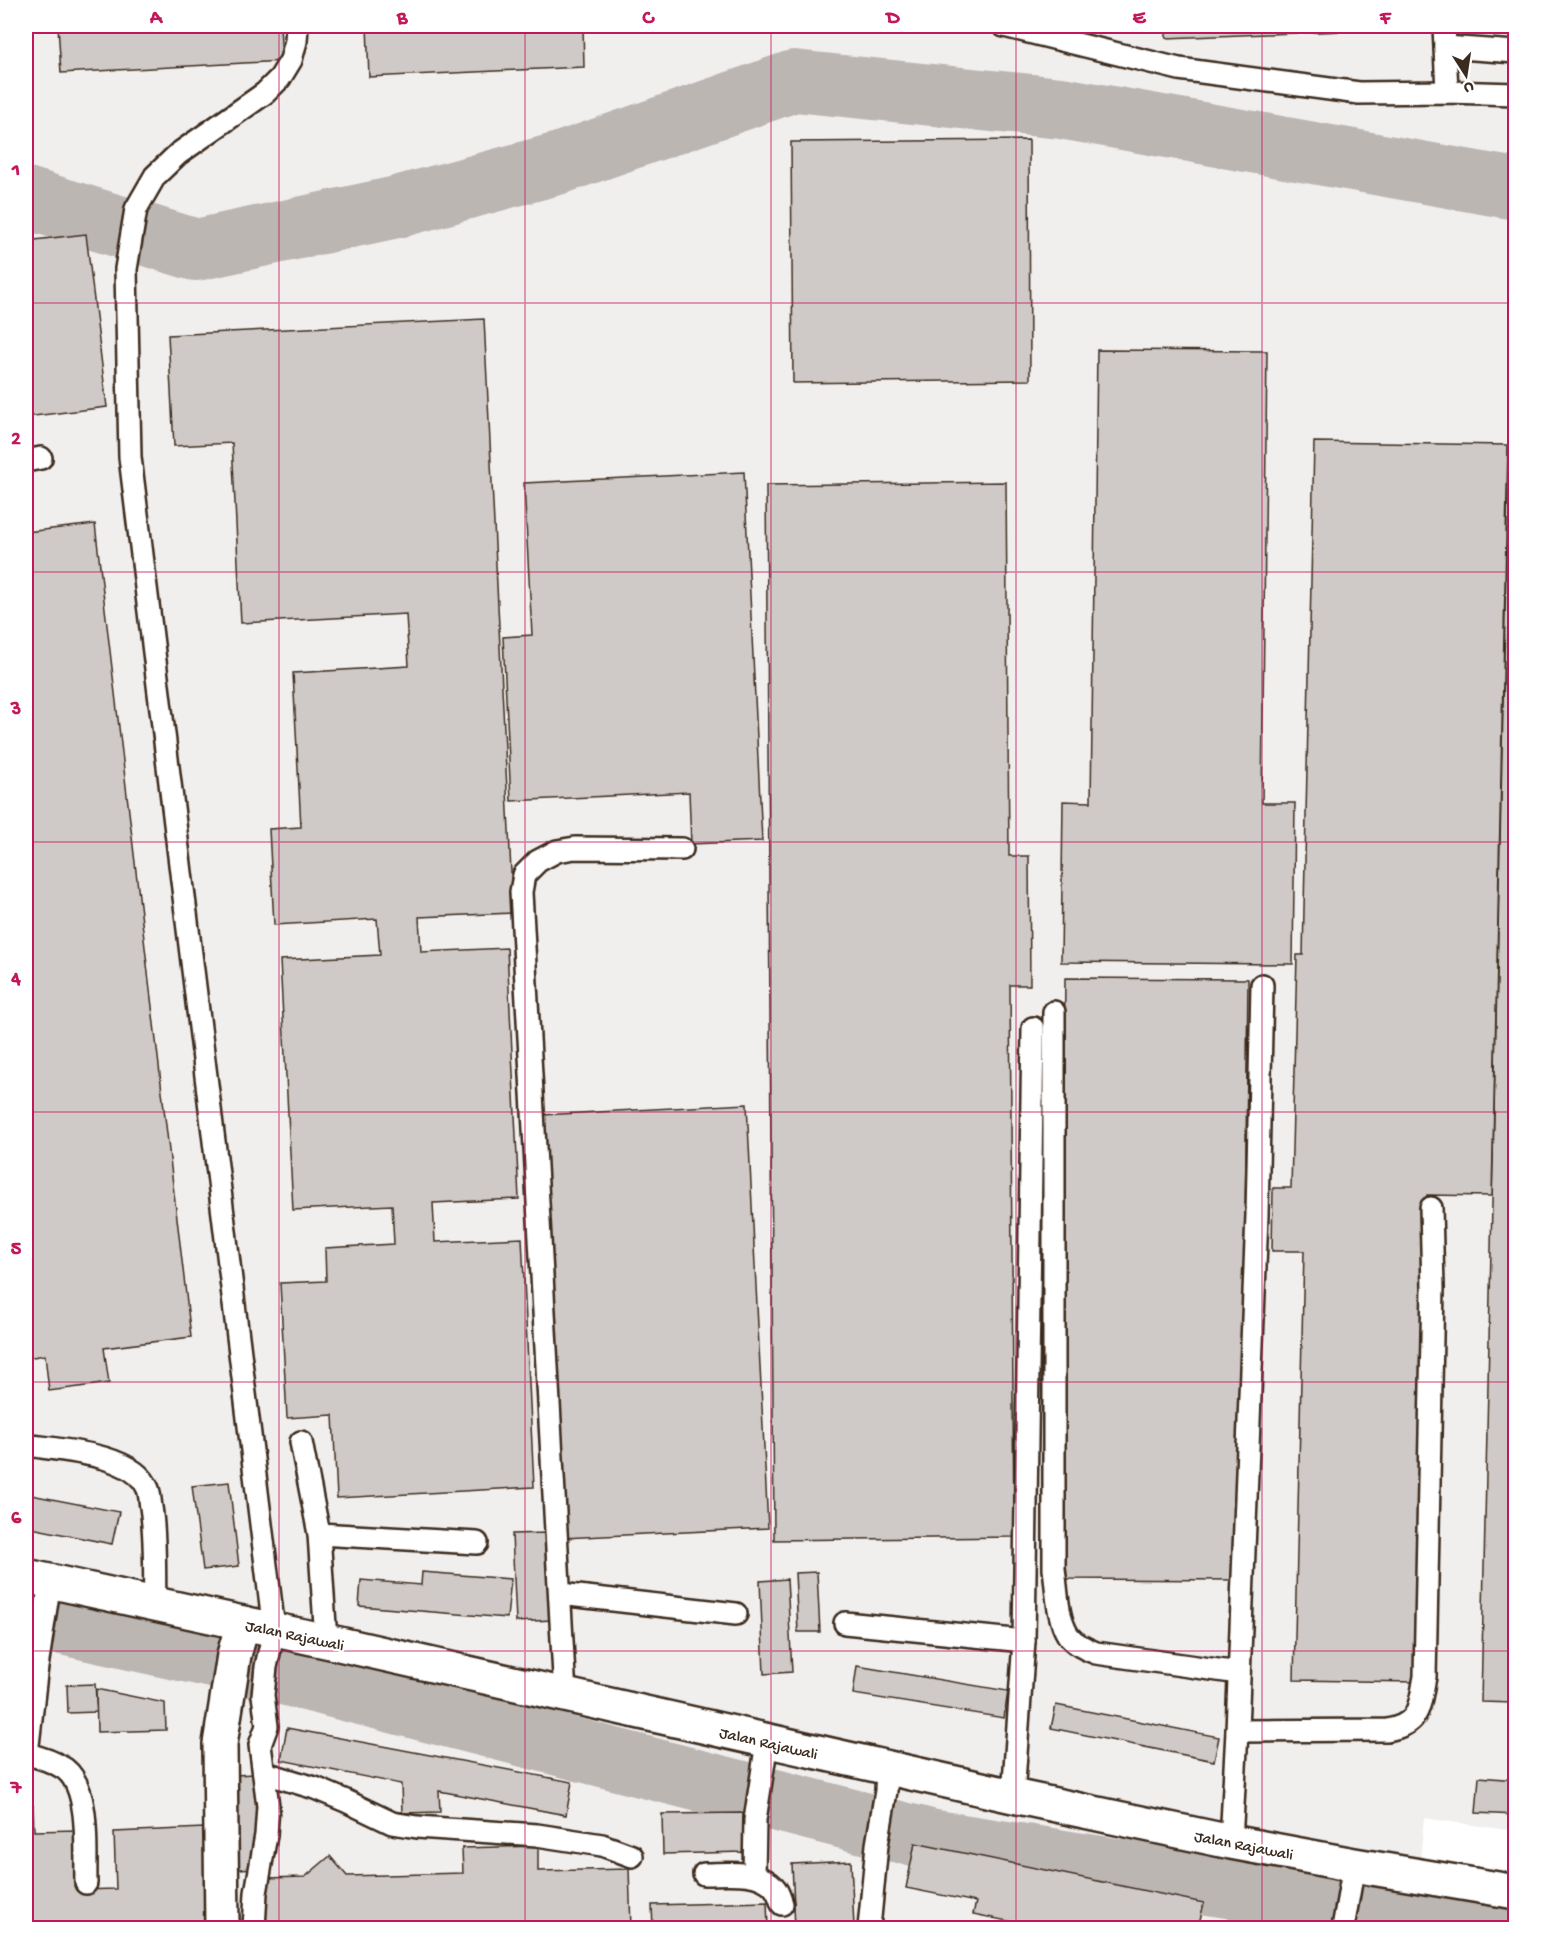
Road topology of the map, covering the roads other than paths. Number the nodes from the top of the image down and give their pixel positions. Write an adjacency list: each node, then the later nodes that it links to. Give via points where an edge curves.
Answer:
1 (297, 26): 21 (lane, via 291,60 280,78 265,93 178,154 155,176 136,209 126,270 130,457)
2 (1004, 26): 5 (lane, via 1179,69 1359,93)
3 (1444, 36): 4 (lane); 5 (lane)
4 (1515, 52)
5 (1447, 92): 6 (lane)
6 (1515, 94)
7 (682, 849): 17 (lane, via 557,851 524,874 521,892)
8 (1262, 985): 24 (lane)
9 (1054, 1012): 24 (lane, via 1054,1569 1059,1608 1068,1636 1082,1648)
10 (1033, 1028): 23 (lane)
11 (1431, 1208): 26 (lane, via 1433,1288 1425,1677 1418,1713 1402,1728 1387,1730)
12 (301, 1442): 14 (lane)
13 (26, 1445): 18 (lane, via 87,1454 121,1464 148,1488 154,1528)
14 (319, 1534): 15 (lane); 22 (lane)
15 (477, 1543)
16 (41, 1588): 18 (street, Jalan Rajawali); 28 (lane)
17 (560, 1594): 19 (lane); 25 (lane)
18 (155, 1605): 21 (street, Jalan Rajawali)
19 (736, 1614)
20 (845, 1623): 23 (lane)
21 (259, 1626): 22 (street, Jalan Rajawali); 29 (lane, via 266,1667 263,1695 267,1726 260,1745); 40 (street, via 234,1655 220,1744)
22 (326, 1641): 25 (street, Jalan Rajawali)
23 (1024, 1641): 31 (lane)
24 (1239, 1673): 26 (lane)
25 (565, 1695): 27 (street, Jalan Rajawali)
26 (1237, 1731): 32 (lane)
27 (767, 1742): 30 (street, Jalan Rajawali); 35 (lane, via 755,1820)
28 (26, 1754): 37 (lane, via 48,1759 67,1770 77,1785 84,1805)
29 (265, 1773): 33 (lane, via 336,1796 393,1823 537,1835 602,1845); 41 (lane, via 266,1835)
30 (886, 1780): 31 (street, Jalan Rajawali); 42 (lane)
31 (1013, 1796): 32 (street, Jalan Rajawali)
32 (1231, 1842): 36 (street, Jalan Rajawali)
33 (632, 1856)
34 (704, 1874): 35 (lane)
35 (754, 1875): 39 (lane, via 776,1888)
36 (1352, 1879): 38 (street, Jalan Rajawali); 43 (lane)
37 (86, 1883)
38 (1515, 1892)
39 (782, 1904)
40 (222, 1929)
41 (254, 1929)
42 (869, 1929)
43 (1342, 1929)

